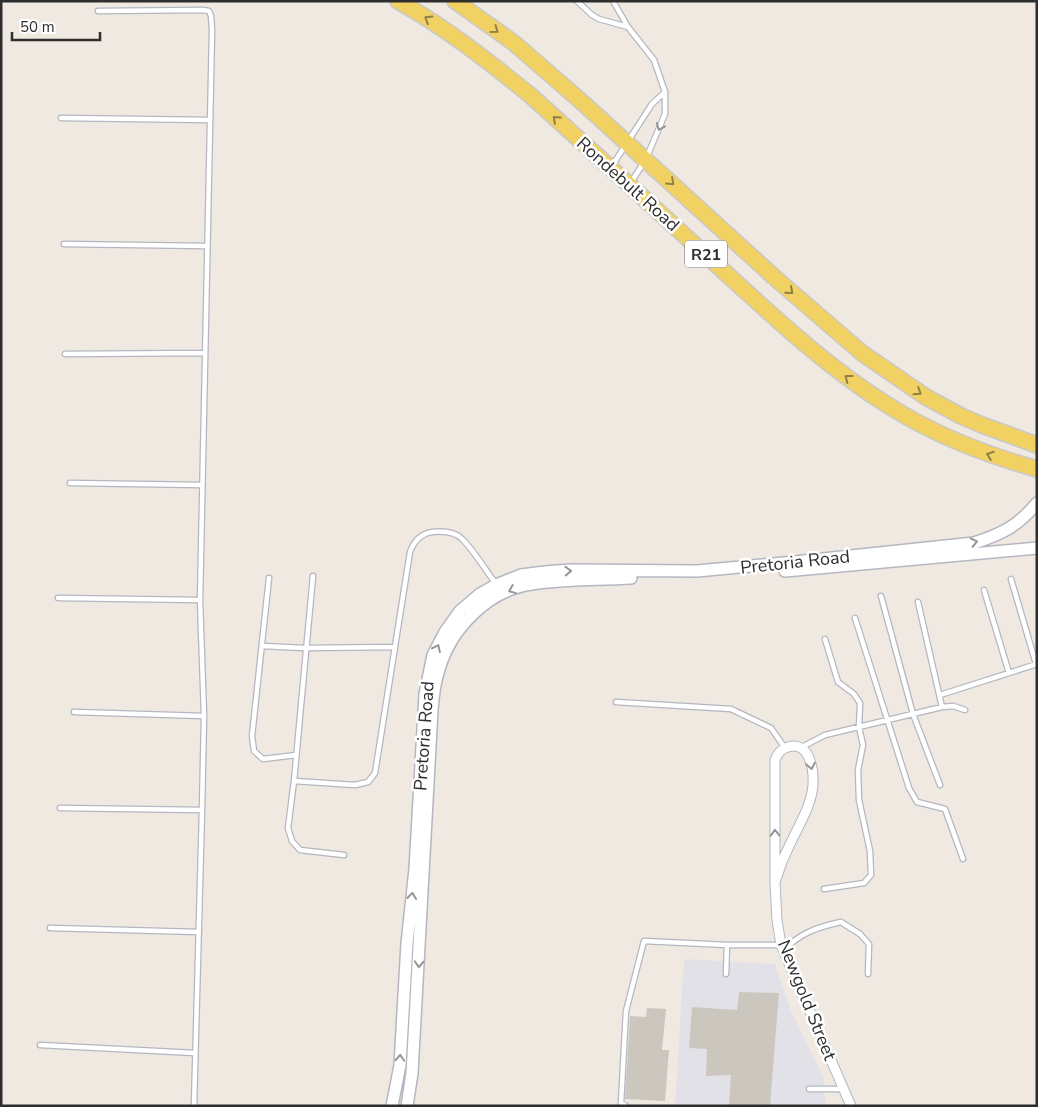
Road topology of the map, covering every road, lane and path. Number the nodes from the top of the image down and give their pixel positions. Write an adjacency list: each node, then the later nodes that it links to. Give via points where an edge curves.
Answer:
1 (398, 1): 12 (main road, Rondebult Road / R21, one-way to 1, via 495,67 430,19)
2 (455, 1): 10 (main road, Rondebult Road / R21, one-way to 10, via 514,43)
3 (576, 1): 6 (lane, via 599,19)
4 (613, 1): 6 (lane)
5 (98, 11): 9 (lane, via 209,11 212,30)
6 (628, 27): 7 (lane, via 654,60)
7 (665, 92): 10 (lane, via 652,104); 11 (lane, one-way to 11, via 665,114)
8 (61, 118): 9 (lane)
9 (210, 120): 15 (lane)
10 (627, 144): 11 (main road, Rondebult Road / R21); 12 (lane)
11 (646, 160): 13 (lane); 18 (main road, Rondebult Road / R21, one-way to 18, via 862,353 926,397 961,416)
12 (611, 168): 13 (main road, Rondebult Road / R21)
13 (630, 185): 19 (main road, Rondebult Road / R21, one-way to 13, via 1004,460 941,435 862,388 758,302)
14 (64, 244): 15 (lane)
15 (207, 246): 16 (lane)
16 (205, 353): 17 (lane); 21 (lane)
17 (65, 354)
18 (1037, 445)
19 (1037, 469)
20 (70, 483): 21 (lane)
21 (202, 485): 34 (lane)
22 (1037, 503): 24 (street, one-way to 22, via 998,536 1014,526)
23 (1037, 548): 24 (street)
24 (926, 554): 25 (street, Pretoria Road)
25 (795, 566): 29 (street, Pretoria Road, one-way to 25, via 522,575 570,570 697,571); 33 (street, Pretoria Road, one-way to 33, via 702,577 532,584)
26 (313, 576): 40 (lane)
27 (269, 578): 38 (lane)
28 (1011, 579): 41 (lane)
29 (496, 585): 33 (street, Pretoria Road); 39 (lane, via 462,538 441,531 418,537 410,552)
30 (984, 590): 42 (lane)
31 (881, 596): 48 (lane)
32 (58, 598): 34 (lane)
33 (483, 599): 71 (street, Pretoria Road, one-way to 33, via 428,675 444,632 460,611); 72 (street, Pretoria Road, one-way to 72, via 445,654 434,691)
34 (200, 600): 49 (lane)
35 (918, 602): 43 (lane)
36 (855, 618): 50 (lane)
37 (825, 639): 51 (lane, via 838,682 860,703)
38 (262, 646): 40 (lane); 54 (lane, via 252,736 254,751 263,759)
39 (395, 647): 40 (lane); 55 (lane, via 372,778 355,785)
40 (305, 648): 54 (lane)
41 (1036, 664): 42 (lane)
42 (1009, 673): 43 (lane)
43 (940, 695): 45 (lane)
44 (616, 702): 53 (lane, via 732,709 771,728)
45 (942, 707): 46 (lane); 48 (lane)
46 (965, 710)
47 (74, 712): 49 (lane)
48 (913, 714): 50 (lane); 56 (lane)
49 (204, 716): 58 (lane)
50 (888, 720): 51 (lane); 60 (lane, via 917,802 946,809)
51 (859, 727): 52 (lane, via 826,735); 62 (lane, via 863,745 858,770 859,800 870,851 871,875 864,883)
52 (802, 747): 53 (street); 61 (street, one-way to 61, via 812,770 810,800)
53 (786, 748): 61 (street, Newgold Street, one-way to 53, via 774,771 778,753)
54 (296, 755): 55 (lane)
55 (294, 781): 59 (lane, via 288,828 292,841 300,850)
56 (940, 785)
57 (60, 808): 58 (lane)
58 (202, 810): 64 (lane)
59 (344, 855)
60 (963, 859)
61 (775, 882): 66 (street, Newgold Street, via 777,920)
62 (824, 889)
63 (50, 928): 64 (lane)
64 (199, 932): 70 (lane)
65 (728, 945): 66 (lane); 67 (lane); 78 (lane, via 644,940 626,1011 621,1103)
66 (783, 948): 68 (lane, via 815,928 841,922 869,944); 74 (street, Newgold Street)
67 (726, 974)
68 (868, 974)
69 (40, 1046): 70 (lane)
70 (195, 1053): 75 (lane)
71 (397, 1083): 72 (street); 76 (street, Pretoria Road)
72 (411, 1084): 77 (street, Pretoria Road)
73 (809, 1089): 74 (lane)
74 (844, 1089): 79 (street, Newgold Street)
75 (194, 1106)
76 (392, 1106)
77 (406, 1106)
78 (626, 1106)
79 (851, 1106)

